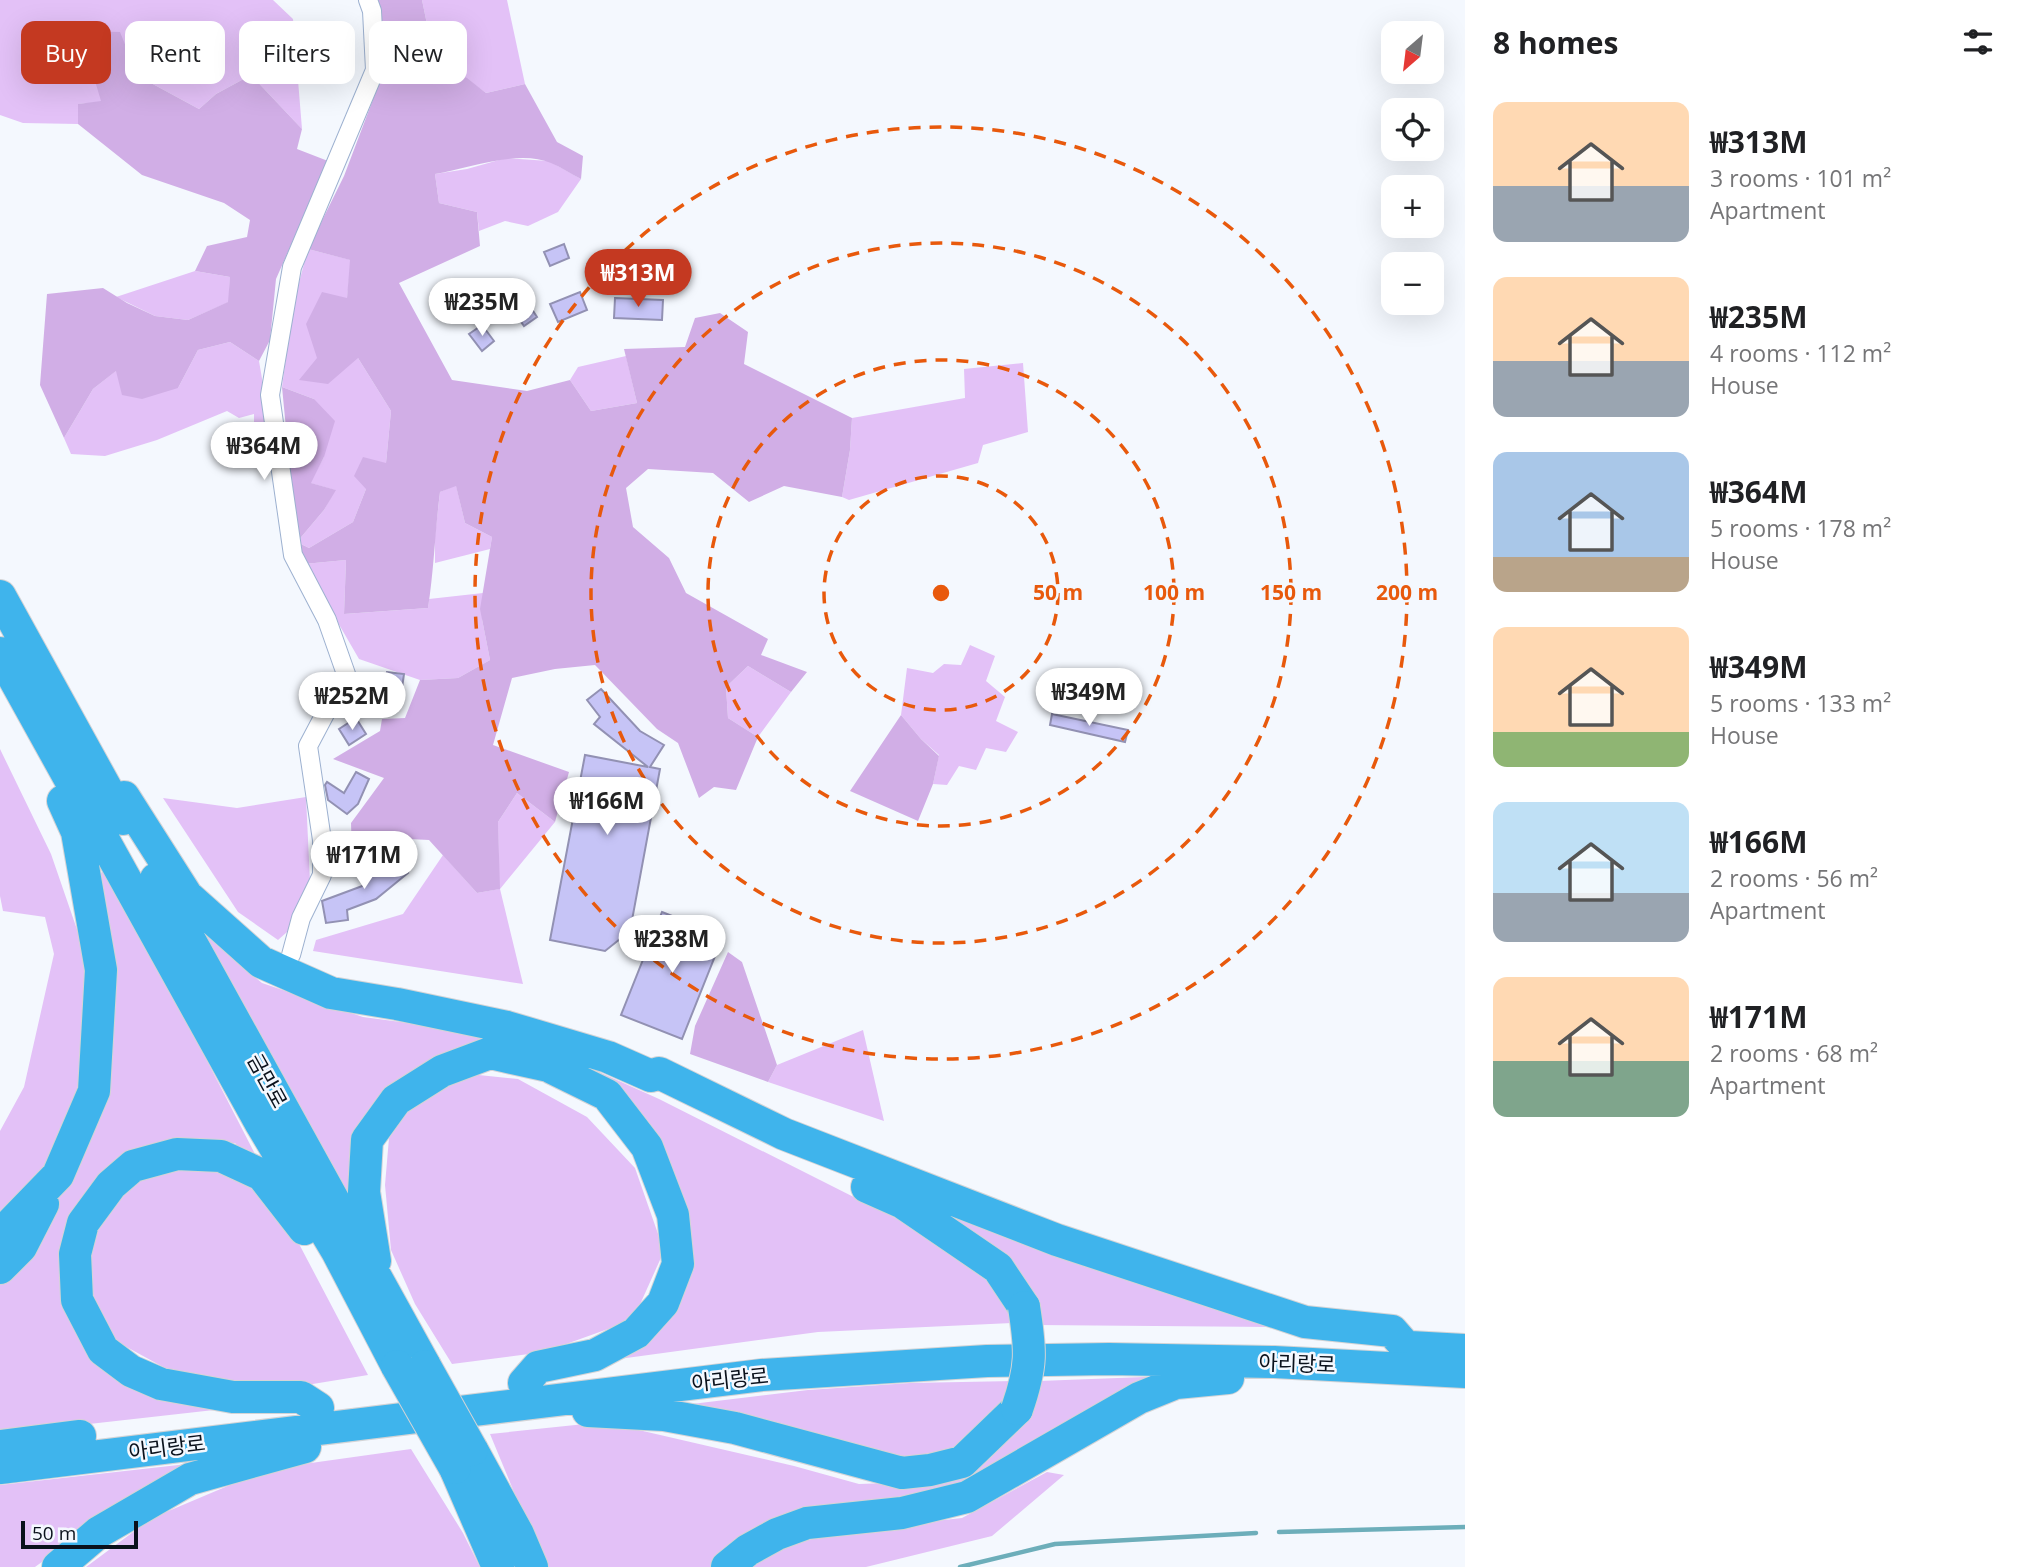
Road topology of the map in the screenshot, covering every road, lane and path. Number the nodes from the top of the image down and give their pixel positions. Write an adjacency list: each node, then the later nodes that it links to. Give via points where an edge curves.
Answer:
1 (368, 0): 6 (street, via 375,70 292,267 270,396 293,555 327,620 346,674 308,746 323,875 301,918)
2 (0, 596): 5 (highway, 금만로)
3 (0, 653): 4 (highway, 금만로)
4 (38, 723): 8 (highway, via 31,729 77,832 101,970 94,1091); 10 (highway, 금만로)
5 (114, 802): 7 (highway, via 124,797 187,896 261,962 331,993 507,1027 608,1057); 12 (highway, 금만로)
6 (291, 955)
7 (651, 1076): 13 (highway, via 659,1073 784,1134 1057,1240 1305,1322 1392,1331); 19 (highway, bridge, via 656,1083 761,1137 903,1203 998,1268 1024,1307 1030,1346 1028,1378 1017,1409 962,1462 902,1473 735,1428 664,1415 583,1411)
8 (58, 1175): 9 (highway); 11 (highway, via 21,1247)
9 (0, 1234)
10 (337, 1251): 16 (highway, 금만로); 20 (highway, via 323,1254 262,1175 220,1156 177,1154 133,1167 111,1185 83,1223 75,1254 77,1300 103,1350 131,1371 161,1384 233,1397 301,1396)
11 (0, 1268)
12 (379, 1283): 16 (highway, 금만로); 18 (highway, via 364,1192 368,1140 396,1100 442,1071 491,1053 548,1066 607,1095 647,1147 673,1215 678,1264 663,1303 636,1334 595,1355 538,1367)
13 (1406, 1346): 14 (highway, 아리랑로); 18 (highway, 아리랑로, via 1070,1339 890,1345)
14 (1465, 1350)
15 (1274, 1362): 17 (highway, 아리랑로); 19 (highway, 아리랑로, via 987,1361 762,1376); 27 (highway, via 1261,1375 1175,1383 1139,1398 967,1497 902,1513 807,1523 777,1534)
16 (411, 1366): 22 (highway, 금만로, bridge)
17 (1465, 1373)
18 (524, 1383): 20 (highway, 아리랑로)
19 (571, 1398): 20 (highway, 아리랑로)
20 (323, 1418): 21 (highway, 아리랑로); 23 (highway, 아리랑로); 24 (highway, via 323,1442 190,1479 99,1532)
21 (0, 1446)
22 (463, 1459): 25 (highway, 금만로); 26 (highway, 금만로, via 518,1534)
23 (0, 1468)
24 (58, 1567)
25 (498, 1567)
26 (532, 1567)
27 (727, 1567)

